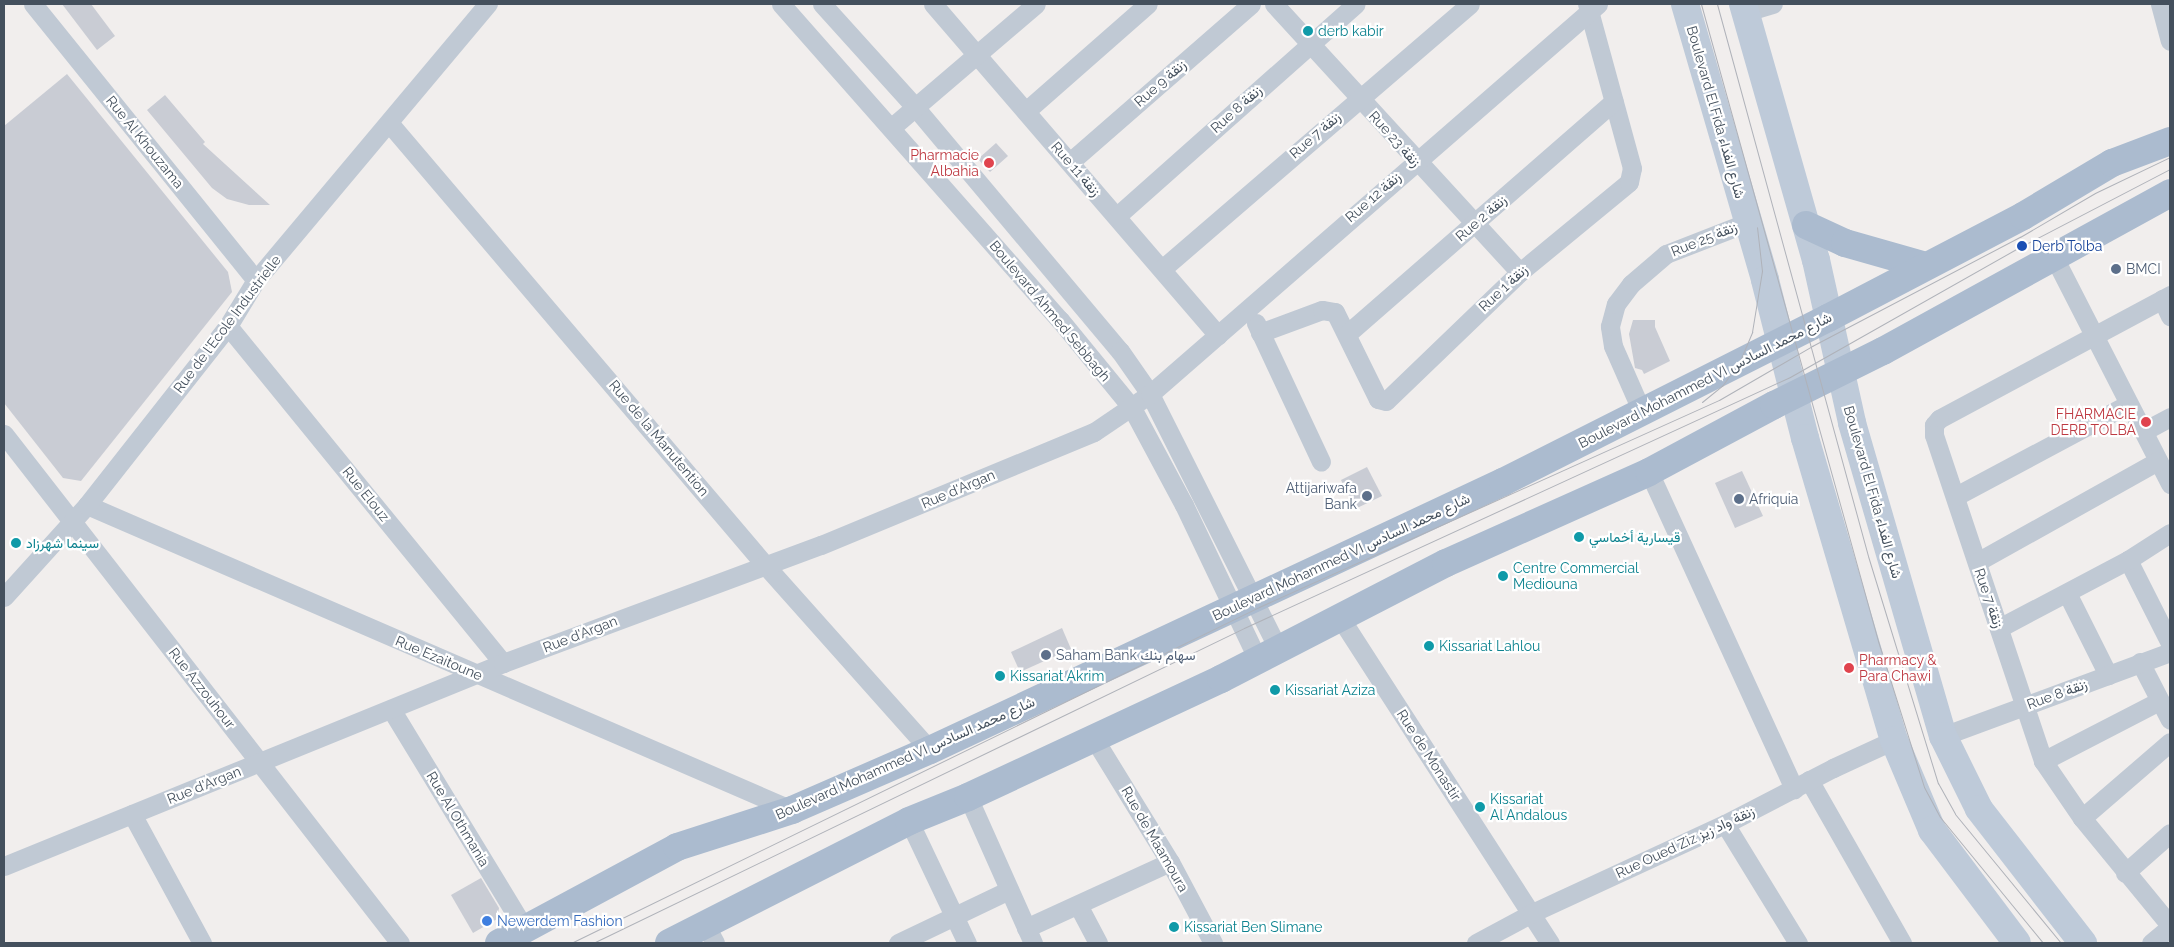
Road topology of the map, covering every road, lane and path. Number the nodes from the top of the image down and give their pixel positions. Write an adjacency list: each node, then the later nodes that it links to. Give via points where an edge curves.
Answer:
1 (33, 4): 41 (street, Rue Al Khouzama)
2 (488, 4): 25 (street, Rue de l'Ecole Industrielle)
3 (781, 4): 17 (street, Boulevard Ahmed Sebbagh)
4 (821, 4): 17 (street); 23 (street, Boulevard Ahmed Sebbagh)
5 (933, 4): 20 (street, Rue 11 زنقة)
6 (1036, 4): 20 (street)
7 (1148, 4): 24 (street)
8 (1250, 4): 30 (street, Rue 9 زنقة)
9 (1274, 4): 19 (street, Rue 23 زنقة)
10 (1356, 4): 19 (street, Rue 8 زنقة)
11 (1470, 4): 21 (street, Rue 7 زنقة)
12 (1685, 4): 34 (main road, Boulevard El Fida شارع الفداء)
13 (1772, 4): 16 (street)
14 (2160, 4): 18 (street)
15 (1591, 6): 22 (street); 29 (street, Rue 12 زنقة)
16 (1744, 8): 36 (main road, Boulevard El Fida شارع الفداء)
17 (798, 23): 26 (street, Boulevard Ahmed Sebbagh)
18 (2170, 41)
19 (1309, 44): 21 (street, Rue 23 زنقة); 33 (street, Rue 8 زنقة)
20 (977, 54): 23 (street); 24 (street, Rue 11 زنقة)
21 (1358, 97): 29 (street, Rue 23 زنقة); 39 (street, Rue 7 زنقة)
22 (1614, 101): 35 (street, Rue 2 زنقة); 40 (street, Rue 1 زنقة, via 1632,176 1629,182)
23 (915, 107): 26 (street); 28 (street, Boulevard Ahmed Sebbagh)
24 (1026, 111): 30 (street, Rue 11 زنقة)
25 (390, 124): 41 (street, Rue de l'Ecole Industrielle); 72 (street, Rue de la Manutention)
26 (892, 127): 31 (street, Boulevard Ahmed Sebbagh)
27 (2170, 141): 38 (main road, Boulevard Mohammed VI شارع محمد السادس, via 2112,163 2023,216)
28 (959, 160): 31 (street); 52 (street, Boulevard Ahmed Sebbagh, via 1120,351)
29 (1414, 160): 35 (street, Rue 23 زنقة); 43 (street, Rue 12 زنقة)
30 (1070, 162): 33 (street, Rue 11 زنقة)
31 (937, 179): 55 (street, Boulevard Ahmed Sebbagh)
32 (2170, 193): 37 (main road)
33 (1117, 216): 39 (street, Rue 11 زنقة)
34 (1748, 222): 50 (main road, Boulevard El Fida شارع الفداء); 56 (street, Rue 25 زنقة, via 1666,254 1631,284 1616,304 1610,326 1613,346)
35 (1474, 225): 40 (street, Rue 23 زنقة); 47 (street, Rue 2 زنقة)
36 (1806, 225): 38 (main road, via 1845,243); 44 (main road, Boulevard El Fida شارع الفداء)
37 (2055, 259): 49 (street); 51 (main road)
38 (1926, 266): 44 (main road, Boulevard Mohammed VI شارع محمد السادس)
39 (1162, 269): 48 (street, Rue 11 زنقة)
40 (1520, 272): 47 (street, Rue 1 زنقة, via 1386,401 1378,399)
41 (256, 280): 45 (street, Rue de l'Ecole Industrielle)
42 (2167, 303): 49 (street)
43 (1249, 306): 46 (street); 48 (street, Rue 12 زنقة)
44 (1828, 318): 50 (main road, Boulevard Mohammed VI شارع محمد السادس); 51 (main road, Boulevard El Fida شارع الفداء)
45 (228, 326): 66 (street, Rue de l'Ecole Industrielle); 82 (street, Rue Elouz)
46 (1260, 333): 47 (street, via 1322,310 1335,312); 61 (street)
47 (1347, 334)
48 (1218, 335): 52 (street, Rue 12 زنقة)
49 (2096, 336): 54 (street); 65 (street, Rue 7 زنقة, via 1939,419 1934,425 1934,435)
50 (1782, 342): 53 (main road, Boulevard El Fida شارع الفداء); 56 (main road, Boulevard Mohammed VI شارع محمد السادس)
51 (1841, 373): 53 (main road); 89 (main road, Boulevard El Fida شارع الفداء)
52 (1150, 394): 55 (street, Rue d'Argan); 64 (street, Boulevard Ahmed Sebbagh)
53 (1794, 394): 62 (main road); 91 (main road, Boulevard El Fida شارع الفداء)
54 (2128, 404): 58 (street); 65 (street)
55 (1132, 408): 67 (street, Boulevard Ahmed Sebbagh); 72 (street, Rue d'Argan, via 1094,432)
56 (1642, 412): 75 (main road, Boulevard Mohammed VI شارع محمد السادس, via 1494,486)
57 (2170, 417): 58 (street)
58 (2144, 432): 60 (street)
59 (4, 434): 68 (street, Rue Azzouhour)
60 (2158, 461): 63 (street); 71 (street)
61 (1321, 462)
62 (1649, 472): 76 (main road, via 1446,563); 96 (street)
63 (2170, 484)
64 (1203, 495): 67 (street); 75 (street, Boulevard Ahmed Sebbagh)
65 (1956, 496): 71 (street, Rue 7 زنقة)
66 (87, 505): 68 (street, Rue de l'Ecole Industrielle); 83 (street, Rue Ezaitoune)
67 (1184, 505): 75 (street, Boulevard Ahmed Sebbagh)
68 (71, 524): 74 (street, Rue de l'Ecole Industrielle); 95 (street, Rue Azzouhour)
69 (2170, 533): 70 (street)
70 (2128, 560): 73 (street); 78 (street)
71 (1977, 562): 77 (street, Rue 7 زنقة)
72 (765, 565): 82 (street, Rue d'Argan); 93 (street, Rue de la Manutention)
73 (2067, 593): 77 (street); 84 (street)
74 (4, 597)
75 (1244, 602): 80 (street, Boulevard Ahmed Sebbagh); 93 (main road, Boulevard Mohammed VI شارع محمد السادس)
76 (1340, 619): 80 (main road); 109 (street, Rue de Monastir)
77 (1999, 628): 86 (street, Rue 7 زنقة)
78 (2170, 643)
79 (2170, 652): 81 (street, Rue 8 زنقة)
80 (1268, 655): 90 (main road)
81 (2140, 662): 84 (street, Rue 8 زنقة); 85 (street)
82 (503, 663): 83 (street, Rue d'Argan)
83 (476, 674): 87 (street, Rue d'Argan); 98 (street, Rue Ezaitoune)
84 (2108, 674): 86 (street, Rue 8 زنقة)
85 (2159, 701): 88 (street); 94 (street)
86 (2023, 706): 89 (street, Rue 8 زنقة); 94 (street, Rue 7 زنقة)
87 (391, 709): 95 (street, Rue d'Argan); 112 (street, Rue Al Othmania)
88 (2170, 720)
89 (1943, 736): 128 (main road, Boulevard El Fida شارع الفداء, via 1979,809)
90 (1093, 737): 97 (main road); 104 (street, Rue de Maamoura)
91 (1894, 740): 96 (street, Rue Oued Ziz زنقة واد زيز); 127 (main road, Boulevard El Fida شارع الفداء, via 1932,830)
92 (2170, 742): 100 (street)
93 (930, 750): 98 (main road, Boulevard Mohammed VI شارع محمد السادس)
94 (2043, 761): 100 (street)
95 (260, 762): 99 (street, Rue d'Argan); 116 (street, Rue Azzouhour)
96 (1801, 784): 102 (street, Rue Oued Ziz زنقة واد زيز); 126 (street)
97 (968, 797): 101 (main road); 107 (street)
98 (792, 810): 112 (main road, Boulevard Mohammed VI شارع محمد السادس, via 677,847)
99 (132, 814): 105 (street, Rue d'Argan); 115 (street)
100 (2082, 818): 106 (street)
101 (909, 821): 110 (street); 113 (main road)
102 (1726, 824): 109 (street, Rue Oued Ziz زنقة واد زيز); 125 (street)
103 (2170, 834): 106 (street)
104 (1170, 862): 108 (street); 122 (street, Rue de Maamoura)
105 (4, 866)
106 (2126, 873): 111 (street)
107 (1009, 890): 110 (street); 114 (street)
108 (1078, 906): 114 (street); 121 (street)
109 (1532, 913): 123 (street, Rue Oued Ziz زنقة واد زيز); 124 (street, Rue de Monastir)
110 (955, 917): 119 (street); 120 (street)
111 (2170, 926): 129 (street)
112 (525, 929): 117 (main road, Boulevard Mohammed VI شارع محمد السادس)
113 (710, 934): 118 (main road)
114 (1030, 936)
115 (202, 943)
116 (400, 943)
117 (499, 943)
118 (670, 943)
119 (898, 943)
120 (967, 943)
121 (1098, 943)
122 (1213, 943)
123 (1476, 943)
124 (1550, 943)
125 (1798, 943)
126 (1902, 943)
127 (2016, 943)
128 (2083, 943)
129 (2151, 943)

